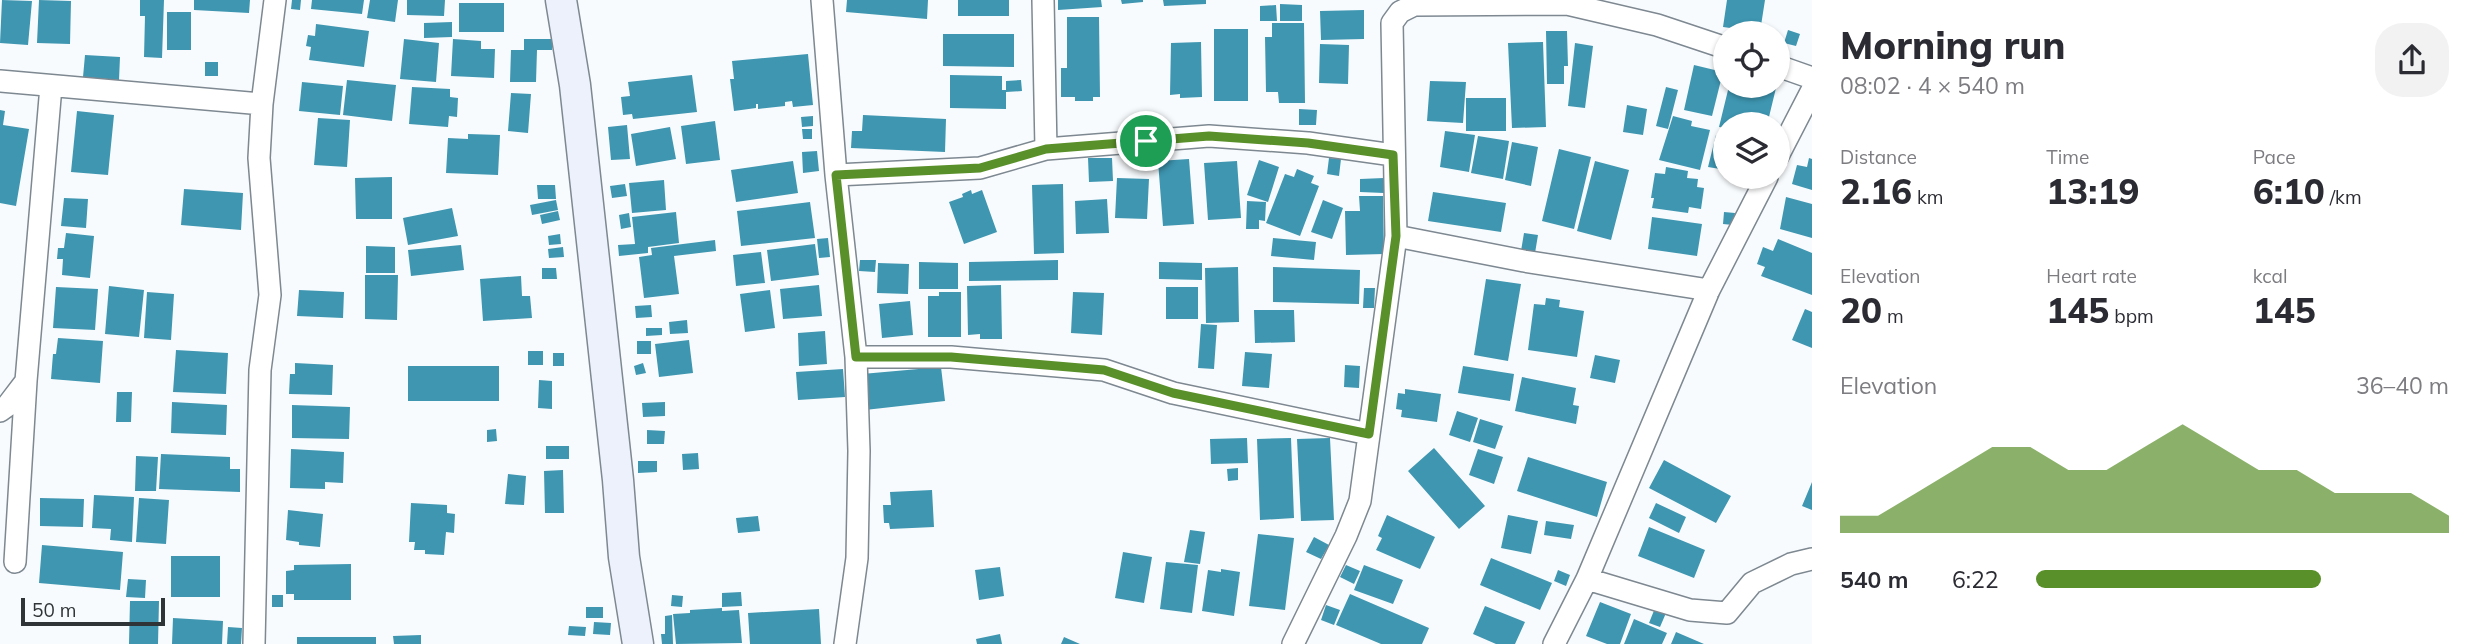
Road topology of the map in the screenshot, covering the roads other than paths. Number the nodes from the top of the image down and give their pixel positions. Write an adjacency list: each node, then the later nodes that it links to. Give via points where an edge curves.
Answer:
1 (275, 0): 11 (street)
2 (561, 0): 27 (street, via 576,98 624,557)
3 (822, 0): 15 (street)
4 (1043, 0): 13 (street)
5 (1713, 44): 14 (street, via 1657,25 1567,5 1414,5 1392,23)
6 (1790, 70): 7 (street)
7 (1812, 78)
8 (0, 81): 9 (street)
9 (51, 86): 11 (street); 20 (street)
10 (1812, 90): 12 (street)
11 (262, 104): 26 (street, via 259,158 270,295 260,370)
12 (1790, 133)
13 (1046, 149): 14 (street, via 1209,136); 15 (street, via 980,168)
14 (1393, 155): 17 (street)
15 (836, 175): 19 (street)
16 (1761, 189): 18 (street)
17 (1396, 236): 18 (street); 22 (street)
18 (1709, 290): 25 (street)
19 (856, 357): 22 (street, via 951,357 1104,370 1173,393); 28 (street, via 857,558)
20 (26, 382): 21 (street); 24 (street)
21 (0, 411)
22 (1369, 434): 29 (street, via 1360,501)
23 (1812, 559): 25 (street, via 1752,583 1727,612 1690,610)
24 (15, 562)
25 (1587, 579): 30 (street)
26 (254, 644)
27 (638, 644)
28 (845, 644)
29 (1293, 644)
30 (1554, 644)

